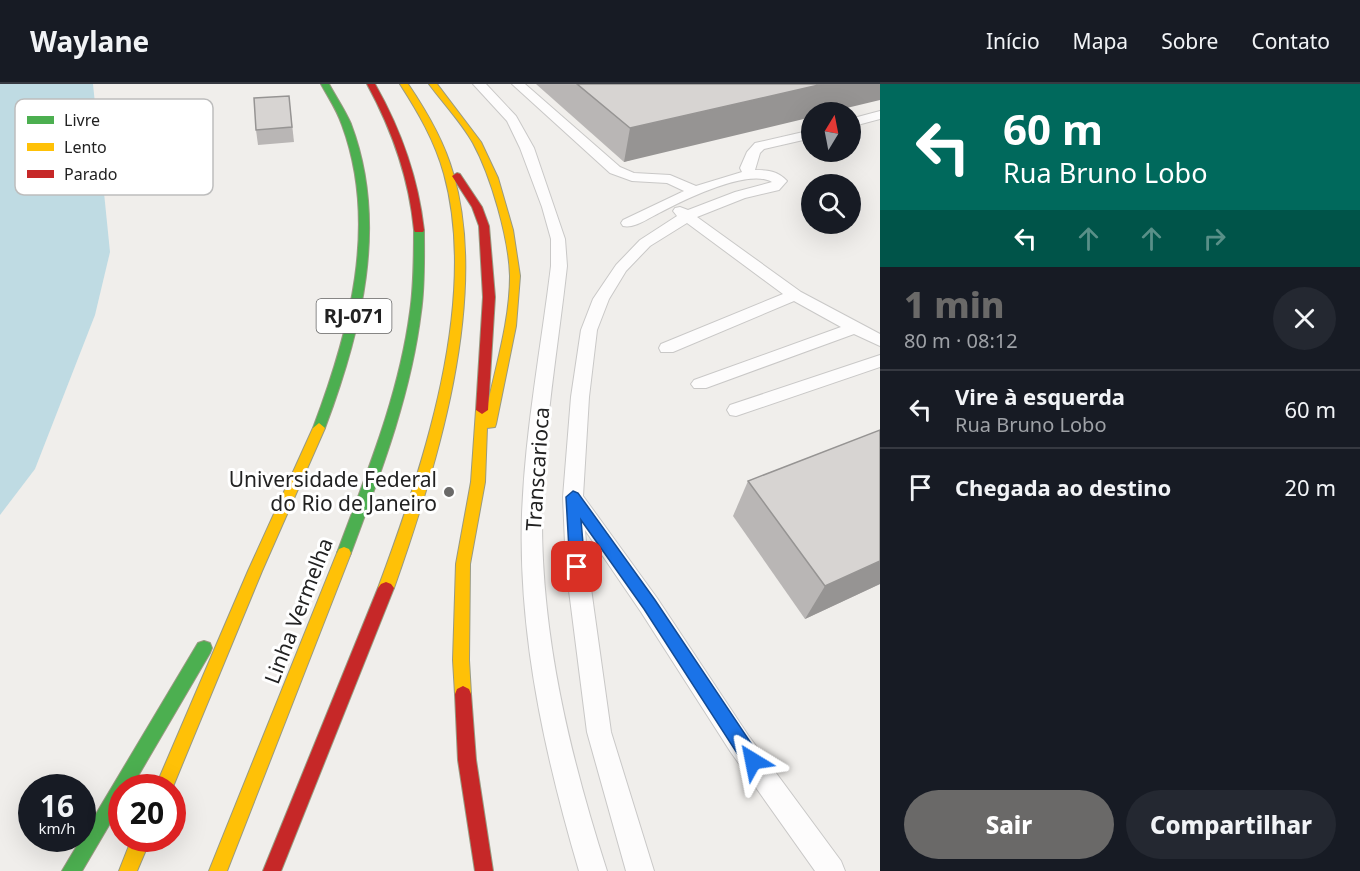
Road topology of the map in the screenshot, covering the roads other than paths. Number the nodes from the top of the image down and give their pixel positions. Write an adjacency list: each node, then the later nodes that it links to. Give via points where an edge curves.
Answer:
1 (325, 84): 25 (main road, RJ-071, via 344,118 356,158 365,199 366,249 357,304 338,373 311,449)
2 (371, 84): 31 (main road, Linha Vermelha, via 384,104 405,155 418,217 419,290 412,340 358,516)
3 (404, 84): 10 (main road)
4 (433, 84): 23 (main road, via 477,142 493,178 508,230 515,276 510,326)
5 (479, 84): 35 (lane, Transcarioca, via 512,119 549,207 558,239 559,266 532,517 536,599 549,700 576,818)
6 (518, 84): 12 (lane, via 615,170 632,177 670,179)
7 (880, 115): 8 (lane)
8 (861, 120)
9 (801, 136): 11 (lane, via 756,148 747,168)
10 (437, 143): 23 (main road, via 477,207 484,226 489,328); 32 (main road, via 452,186 456,213 458,314 426,471 360,658)
11 (750, 175): 12 (lane); 14 (lane, via 768,173 780,181 774,187)
12 (696, 190): 13 (lane)
13 (668, 202): 14 (lane); 15 (lane)
14 (687, 216): 16 (lane); 24 (lane, via 645,243 621,268 593,316 583,365)
15 (628, 223)
16 (795, 295): 17 (lane); 19 (lane)
17 (857, 327): 18 (lane); 21 (lane)
18 (880, 341)
19 (667, 348)
20 (880, 361): 22 (lane)
21 (700, 384)
22 (736, 410)
23 (478, 482): 26 (main road, via 464,564 461,660)
24 (573, 497): 36 (lane, via 582,613 599,732); 37 (lane, via 739,743)
25 (268, 541): 27 (main road, RJ-071); 29 (main road)
26 (467, 760): 33 (main road); 34 (main road)
27 (170, 774)
28 (136, 852): 30 (main road)
29 (71, 871)
30 (128, 871)
31 (218, 871)
32 (272, 871)
33 (471, 871)
34 (484, 871)
35 (593, 871)
36 (640, 871)
37 (831, 871)

